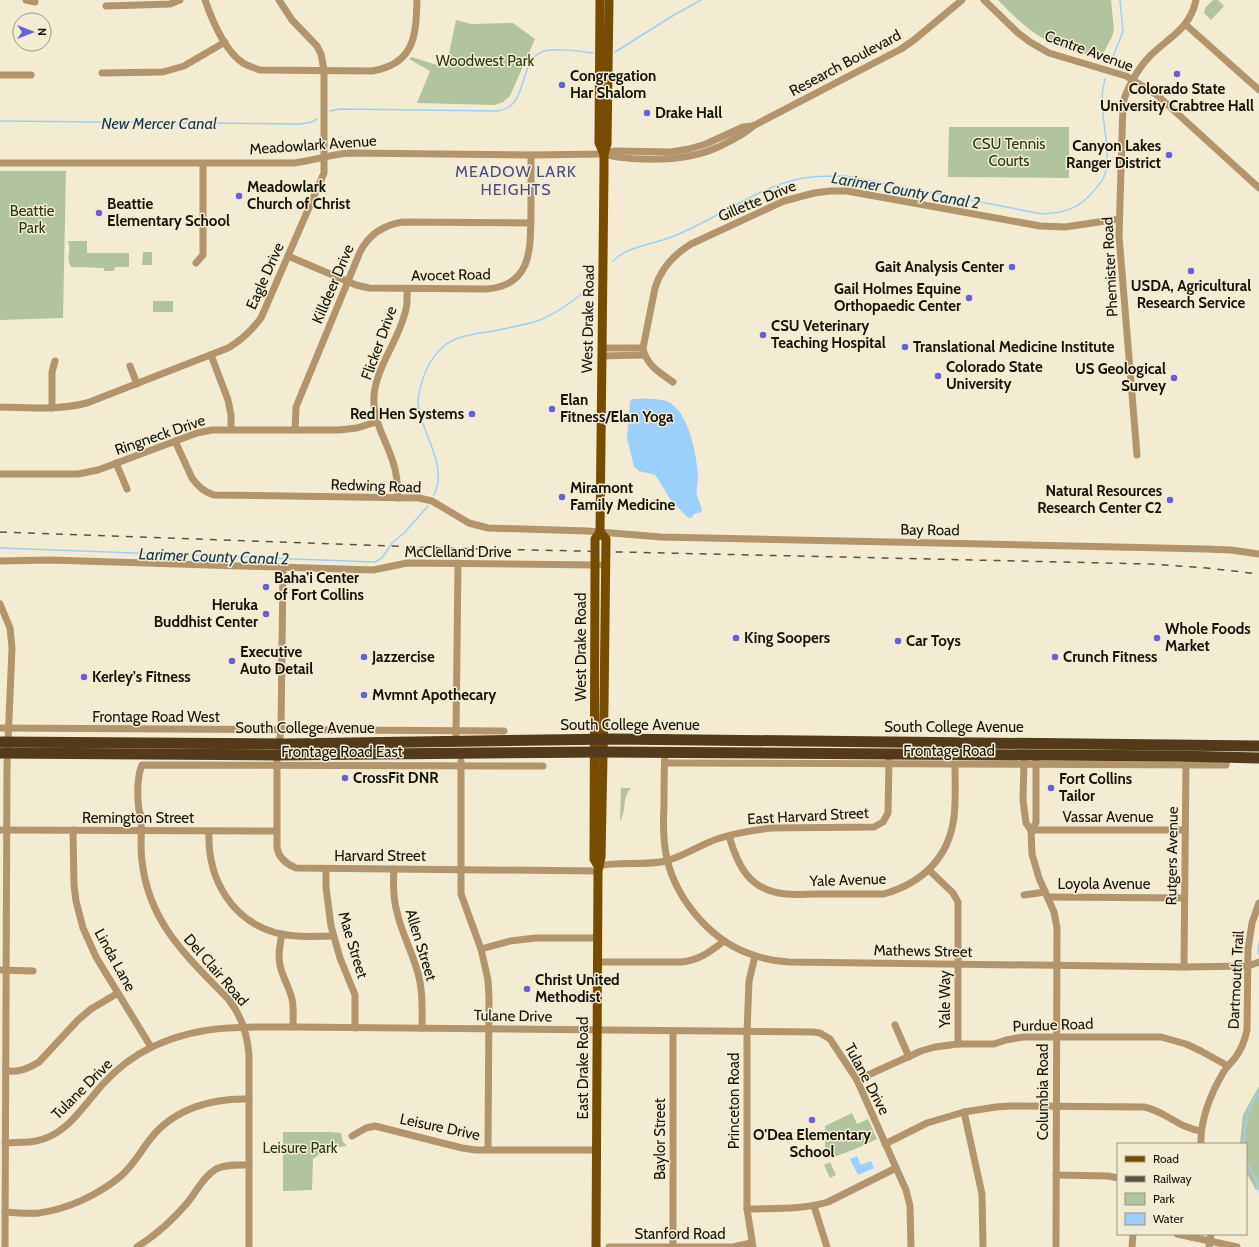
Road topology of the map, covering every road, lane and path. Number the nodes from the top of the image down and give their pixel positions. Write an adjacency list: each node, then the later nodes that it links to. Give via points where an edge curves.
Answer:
1 (26, 0): 11 (street)
2 (180, 0): 12 (street, via 170,4)
3 (205, 0): 14 (street)
4 (278, 0): 16 (street, Eagle Drive, via 292,20 317,46)
5 (417, 0): 16 (street, via 414,37 407,52 399,60 387,68 372,71)
6 (600, 0): 15 (main road, West Drake Road)
7 (609, 0): 21 (main road, West Drake Road)
8 (962, 0): 23 (street, Research Boulevard, via 901,49 752,126 722,146 676,159 617,158)
9 (984, 0): 20 (street, Centre Avenue, via 1018,33 1050,53)
10 (1196, 0): 13 (street, Phemister Road)
11 (35, 2)
12 (106, 6)
13 (1185, 24): 20 (street, Phemister Road, via 1176,35 1149,57); 22 (street)
14 (225, 42): 16 (street, via 242,63 260,70); 17 (street, via 184,66 163,72)
15 (600, 64): 21 (main road, via 605,68); 23 (main road, West Drake Road, via 599,143)
16 (324, 70): 25 (street, Eagle Drive)
17 (102, 73)
18 (0, 75): 19 (street)
19 (31, 75)
20 (1134, 80): 28 (street, Centre Avenue, via 1165,101); 29 (street, Phemister Road, via 1123,104)
21 (608, 82): 23 (main road, West Drake Road, via 608,144)
22 (1259, 90)
23 (604, 154): 24 (street, Meadowlark Avenue); 35 (main road, West Drake Road)
24 (531, 155): 25 (street, Meadowlark Avenue, via 350,153); 30 (street, Avocet Road)
25 (324, 157): 27 (street, Meadowlark Avenue, via 294,163); 31 (street, Eagle Drive, via 324,173)
26 (0, 163): 27 (street, Meadowlark Avenue)
27 (203, 164): 32 (street, via 203,255)
28 (1259, 188)
29 (1119, 219): 36 (street, Gillette Drive, via 1065,227 1040,226 858,192 830,190 804,194 691,244 672,258 661,273 655,288); 48 (street, Phemister Road)
30 (531, 223): 33 (street, Killdeer Drive, via 403,222 389,225 374,234 363,246); 34 (street, Avocet Road, via 530,248 523,270 505,285 487,289)
31 (288, 256): 33 (street, Avocet Road); 37 (street, Eagle Drive, via 265,310 256,324 236,344)
32 (196, 263)
33 (348, 282): 34 (street, Avocet Road, via 369,288); 46 (street, Killdeer Drive, via 296,407)
34 (407, 289): 44 (street, Flicker Drive, via 403,320 376,385)
35 (602, 352): 36 (street); 53 (main road, West Drake Road)
36 (644, 352): 40 (street, via 649,363)
37 (211, 355): 41 (street, Eagle Drive); 45 (street, via 228,400)
38 (55, 361): 43 (street, via 52,372)
39 (130, 366): 41 (street)
40 (673, 382)
41 (137, 384): 43 (street, Eagle Drive, via 87,403)
42 (0, 407): 43 (street, Eagle Drive)
43 (52, 408)
44 (376, 422): 46 (street, Ringneck Drive, via 348,430); 52 (street, Flicker Drive, via 393,460)
45 (231, 430): 46 (street, Ringneck Drive); 47 (street, Ringneck Drive, via 205,431)
46 (295, 430)
47 (175, 441): 49 (street, Ringneck Drive); 52 (street, Redwing Road, via 195,483 214,495)
48 (1137, 455)
49 (116, 463): 50 (street, Ringneck Drive, via 78,474); 51 (street)
50 (0, 474)
51 (127, 489)
52 (398, 498): 53 (street, Redwing Road, via 432,501 469,523 488,528)
53 (600, 532): 54 (street, Bay Road, via 661,537 1206,549); 57 (main road, West Drake Road, via 595,539); 58 (main road, West Drake Road, via 606,539)
54 (1259, 554)
55 (0, 561): 59 (street, McClelland Drive, via 50,560)
56 (458, 563): 57 (street, McClelland Drive); 59 (street, McClelland Drive, via 407,562 373,570); 64 (street)
57 (595, 565): 58 (street, McClelland Drive); 61 (main road, West Drake Road, via 595,611 602,646)
58 (605, 566): 61 (main road, West Drake Road)
59 (282, 568): 65 (street, Harvard Street)
60 (0, 604): 63 (street, via 11,635)
61 (600, 649): 67 (main road, West Drake Road); 67 (main road, West Drake Road, via 604,677)
62 (0, 728): 63 (street, Frontage Road West)
63 (8, 729): 65 (street, Frontage Road West); 73 (street)
64 (456, 730): 65 (street, Frontage Road West); 66 (street, Frontage Road West); 69 (street)
65 (280, 731): 76 (street, Harvard Street)
66 (504, 731)
67 (599, 739): 68 (highway, South College Avenue); 70 (highway, South College Avenue); 74 (main road, East Drake Road)
68 (497, 741): 69 (highway, South College Avenue); 82 (highway, via 491,747 466,748)
69 (455, 742): 76 (highway, South College Avenue); 77 (highway, via 451,748 419,750)
70 (924, 742): 71 (highway, South College Avenue); 75 (highway, via 918,748)
71 (1030, 743): 78 (highway, South College Avenue); 83 (street, Columbia Road); 83 (street, Columbia Road)
72 (1259, 746): 78 (highway, South College Avenue)
73 (4, 747): 76 (highway, South College Avenue); 87 (street)
74 (598, 753): 79 (highway, South College Avenue); 82 (highway, South College Avenue); 96 (main road, East Drake Road, via 594,859)
75 (904, 754): 81 (highway, South College Avenue); 83 (highway, South College Avenue)
76 (277, 755): 77 (highway, South College Avenue); 82 (street, Frontage Road East); 84 (street, Frontage Road East); 93 (street, Harvard Street)
77 (414, 755): 82 (highway, South College Avenue)
78 (1186, 755): 80 (highway, South College Avenue); 83 (highway, South College Avenue); 90 (street, Rutgers Avenue)
79 (665, 758): 81 (highway, South College Avenue); 95 (street, via 663,828)
80 (1259, 758)
81 (889, 759): 85 (street, Frontage Road); 94 (street, East Harvard Street, via 888,813 883,822 874,828 772,828)
82 (461, 760): 86 (street, Frontage Road East); 99 (street)
83 (1030, 760): 85 (street, Frontage Road); 89 (street, Columbia Road, via 1036,823); 89 (street, Columbia Road, via 1023,800 1026,823)
84 (142, 765): 91 (street, Del Clair Road, via 139,772)
85 (955, 765): 100 (street, Yale Avenue, via 955,810 952,830 941,854)
86 (543, 766)
87 (4, 830): 88 (street, Remington Street); 117 (street)
88 (73, 830): 91 (street, Remington Street); 119 (street, Linda Lane, via 74,885 79,915 96,957)
89 (1031, 830): 90 (street, Vassar Avenue); 101 (street, Columbia Road, via 1032,854)
90 (1185, 830): 103 (street, Rutgers Avenue)
91 (141, 831): 92 (street, Remington Street); 122 (street, Del Clair Road, via 144,876 157,915 173,940 229,1000)
92 (209, 831): 93 (street, Remington Street); 105 (street, via 209,854 213,871 229,902 251,921)
93 (276, 831): 97 (street, Harvard Street, via 278,854 287,864 296,868)
94 (729, 836): 95 (street, East Harvard Street); 100 (street, Yale Avenue, via 744,872 761,886 778,893 884,894 904,888)
95 (667, 860): 96 (street, East Harvard Street, via 641,864 608,864); 108 (street, via 689,905)
96 (598, 868): 99 (street, Harvard Street); 107 (main road, East Drake Road)
97 (326, 869): 98 (street, Harvard Street); 106 (street, Mae Street, via 328,913)
98 (394, 869): 99 (street, Harvard Street); 124 (street, Allen Street, via 394,900 420,982)
99 (460, 870): 109 (street, via 463,904)
100 (929, 870): 113 (street, Yale Way, via 953,893 958,902)
101 (1046, 894): 102 (street); 103 (street, Loyola Avenue); 114 (street, Columbia Road, via 1056,920)
102 (1024, 895)
103 (1184, 898): 116 (street, Rutgers Avenue)
104 (1259, 903): 115 (street, Dartmouth Trail, via 1249,937)
105 (282, 934): 106 (street); 121 (street, via 278,954 283,976 292,997)
106 (333, 936): 123 (street, Mae Street, via 354,995)
107 (598, 938): 109 (street, via 536,938 510,941); 111 (main road, East Drake Road)
108 (724, 941): 110 (street, Mathews Street); 111 (street, via 705,955 690,961)
109 (481, 949): 125 (street, via 488,980)
110 (756, 956): 113 (street, Mathews Street, via 789,962); 128 (street, Princeton Road, via 749,981)
111 (598, 962): 126 (main road, East Drake Road)
112 (1259, 962): 115 (street, Mathews Street)
113 (958, 964): 114 (street, Mathews Street); 130 (street, Yale Way)
114 (1057, 966): 116 (street, Mathews Street); 129 (street, Columbia Road)
115 (1248, 966): 116 (street, Mathews Street); 133 (street, Dartmouth Trail, via 1246,1034 1238,1054)
116 (1184, 967)
117 (3, 970): 118 (street); 134 (street)
118 (32, 970)
119 (118, 993): 131 (street, Linda Lane); 134 (street, via 78,1020 39,1062 20,1070)
120 (895, 1025): 132 (street)
121 (293, 1027): 122 (street, Tulane Drive); 123 (street, Tulane Drive)
122 (244, 1028): 131 (street, Tulane Drive, via 217,1028 192,1032); 136 (street, Del Clair Road, via 250,1055)
123 (355, 1028): 124 (street, Tulane Drive)
124 (422, 1028): 125 (street, Tulane Drive)
125 (489, 1029): 126 (street, Tulane Drive); 144 (street)
126 (597, 1031): 127 (street, Tulane Drive); 145 (main road, East Drake Road)
127 (673, 1031): 128 (street, Tulane Drive); 162 (street, Baylor Street)
128 (747, 1032): 135 (street, Tulane Drive, via 820,1033 834,1044); 151 (street, Princeton Road)
129 (1056, 1037): 130 (street, Purdue Road, via 1023,1037 994,1044); 133 (street, Purdue Road, via 1161,1037 1186,1044); 137 (street, Columbia Road)
130 (958, 1044): 132 (street, Purdue Road, via 935,1047)
131 (151, 1047): 141 (street, Tulane Drive, via 115,1073 62,1129 35,1142)
132 (909, 1057): 135 (street, Purdue Road)
133 (1228, 1066): 139 (street, Dartmouth Trail, via 1211,1098)
134 (6, 1070): 141 (street)
135 (857, 1080): 143 (street, Tulane Drive)
136 (249, 1099): 146 (street, Del Clair Road); 152 (street, via 216,1101 183,1113 155,1134 136,1160 119,1177 86,1198 46,1212)
137 (1056, 1106): 138 (street, via 1011,1106); 139 (street, via 1144,1107); 148 (street, Columbia Road)
138 (964, 1112): 143 (street, via 927,1123); 165 (street, via 982,1194)
139 (1201, 1132): 142 (street, Dartmouth Trail)
140 (352, 1136): 144 (street, Leisure Drive, via 375,1126 462,1148)
141 (6, 1143): 152 (street)
142 (1201, 1143)
143 (885, 1144): 147 (street, Tulane Drive)
144 (488, 1149): 145 (street, Leisure Drive)
145 (597, 1150): 160 (main road, East Drake Road)
146 (249, 1165): 158 (street, via 227,1165 209,1174 169,1222); 159 (street, Del Clair Road)
147 (896, 1168): 150 (street, via 828,1202); 164 (street, Tulane Drive, via 910,1206)
148 (1056, 1175): 149 (street); 166 (street, Columbia Road)
149 (1117, 1178)
150 (814, 1206): 151 (street); 163 (street)
151 (747, 1209): 156 (street, Princeton Road)
152 (5, 1212): 157 (street)
153 (1133, 1235): 167 (street)
154 (1182, 1235): 155 (street)
155 (1210, 1241): 168 (street)
156 (752, 1245): 162 (street, Stanford Road)
157 (5, 1247)
158 (137, 1247)
159 (249, 1247)
160 (596, 1247)
161 (608, 1247): 162 (street, Stanford Road)
162 (673, 1247)
163 (827, 1247)
164 (911, 1247)
165 (983, 1247)
166 (1056, 1247)
167 (1132, 1247)
168 (1236, 1247)

